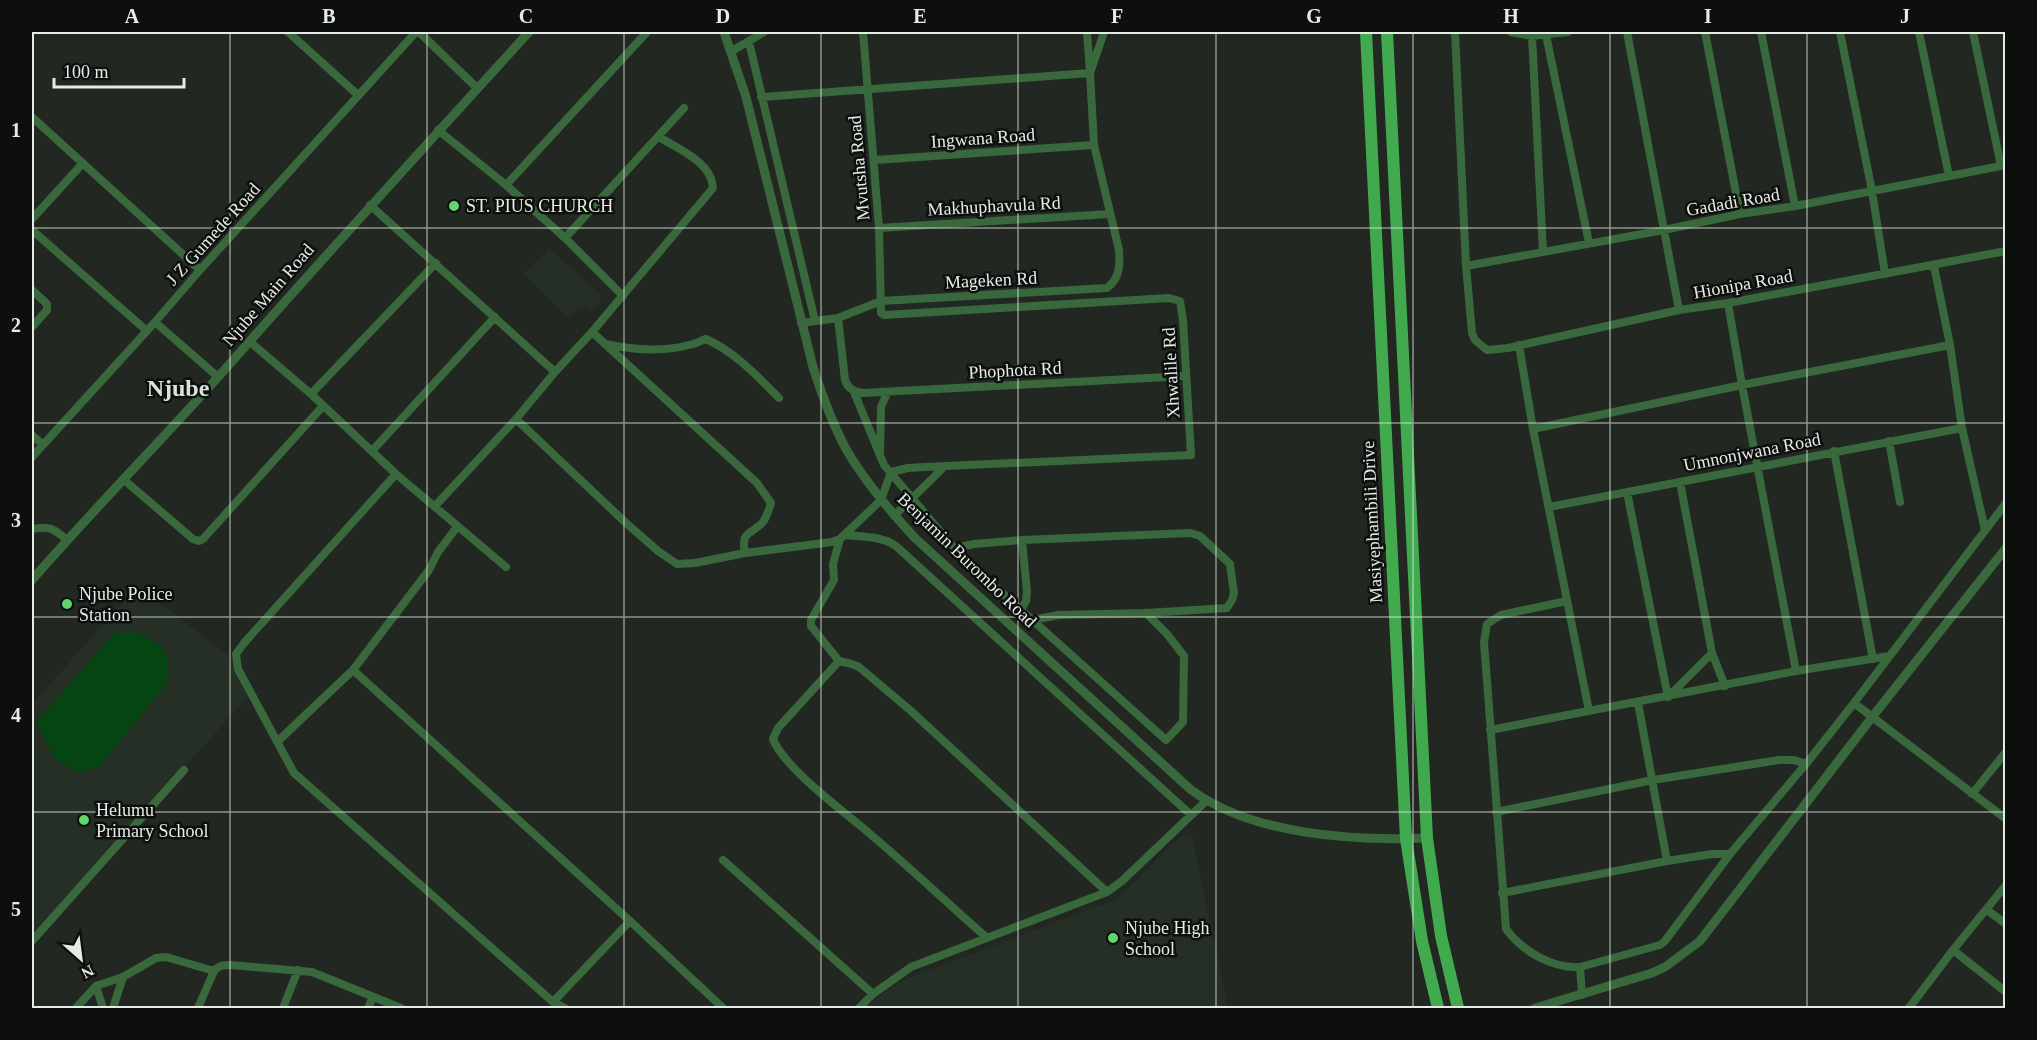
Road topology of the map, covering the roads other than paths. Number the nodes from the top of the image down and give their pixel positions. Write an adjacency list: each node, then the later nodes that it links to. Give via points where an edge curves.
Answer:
1 (288, 32): 28 (street)
2 (418, 32): 26 (street); 28 (street, J Z Gumede Road)
3 (529, 32): 26 (street, Njube Main Road)
4 (647, 32): 39 (street)
5 (724, 32): 24 (street, Benjamin Burombo Road)
6 (764, 32): 23 (street)
7 (863, 32): 27 (street, Mvutsha Road)
8 (1087, 32): 25 (street)
9 (1104, 32): 25 (street)
10 (1366, 32): 147 (main road, Masiyephambili Drive)
11 (1387, 32): 146 (main road)
12 (1455, 32): 54 (street)
13 (1511, 32): 22 (street)
14 (1569, 32): 21 (street)
15 (1627, 32): 48 (street)
16 (1705, 32): 43 (street)
17 (1761, 32): 42 (street)
18 (1840, 32): 40 (street)
19 (1919, 32): 38 (street)
20 (1974, 32): 37 (street)
21 (1546, 35): 22 (street); 50 (street)
22 (1532, 36): 51 (street)
23 (749, 42): 24 (street); 29 (street)
24 (732, 51): 67 (street, Benjamin Burombo Road)
25 (1090, 73): 27 (street); 34 (street)
26 (477, 88): 32 (street, Njube Main Road)
27 (867, 89): 29 (street); 35 (street, Mvutsha Road)
28 (358, 95): 56 (street, J Z Gumede Road)
29 (761, 97): 65 (street)
30 (684, 108): 33 (street)
31 (32, 117): 36 (street)
32 (438, 130): 39 (street); 41 (street, Njube Main Road)
33 (658, 137): 49 (street); 59 (street, via 699,162 709,174 713,188)
34 (1094, 145): 35 (street, Ingwana Road); 44 (street)
35 (874, 160): 46 (street, Mvutsha Road)
36 (83, 163): 45 (street); 56 (street)
37 (2003, 166): 38 (street, Gadadi Road)
38 (1949, 176): 40 (street, Gadadi Road)
39 (506, 185): 49 (street)
40 (1872, 191): 42 (street, Gadadi Road); 57 (street)
41 (370, 205): 53 (street); 71 (street, Njube Main Road)
42 (1795, 206): 43 (street, Gadadi Road)
43 (1740, 213): 48 (street, Gadadi Road)
44 (1110, 214): 46 (street, Makhuphavula Rd); 60 (street, Mageken Rd, via 1120,268 1107,288)
45 (32, 219)
46 (879, 228): 60 (street, Mvutsha Road)
47 (32, 230): 69 (street)
48 (1664, 230): 50 (street, Gadadi Road); 62 (street)
49 (565, 238): 59 (street)
50 (1589, 243): 51 (street, Gadadi Road)
51 (1543, 251): 54 (street, Gadadi Road)
52 (2006, 251): 55 (street, Hionipa Road)
53 (436, 263): 63 (street); 81 (street)
54 (1466, 266): 73 (street, Hionipa Road, via 1475,340 1487,350)
55 (1934, 266): 57 (street, Hionipa Road); 74 (street)
56 (200, 270): 66 (street, J Z Gumede Road)
57 (1885, 274): 61 (street, Hionipa Road)
58 (32, 290): 68 (street, via 47,304 47,309)
59 (623, 296): 70 (street)
60 (881, 301): 64 (street, Mageken Rd); 76 (street, Xhwalile Rd, via 884,315 1175,298 1182,309)
61 (1728, 303): 62 (street, Hionipa Road); 78 (street)
62 (1679, 310): 73 (street, Hionipa Road)
63 (495, 317): 75 (street); 90 (street)
64 (838, 318): 65 (street, Mageken Rd); 79 (street, via 843,368)
65 (815, 321): 67 (street, Mageken Rd)
66 (155, 322): 69 (street, J Z Gumede Road); 77 (street)
67 (801, 323): 102 (street, Benjamin Burombo Road, via 813,367 846,450)
68 (32, 327)
69 (147, 331): 89 (street, J Z Gumede Road)
70 (592, 332): 72 (street); 75 (street)
71 (249, 341): 77 (street, Njube Main Road); 81 (street)
72 (604, 343): 82 (street, via 658,349 706,339 741,361); 116 (street, via 766,493 771,503 768,512 744,539)
73 (1519, 345): 86 (street)
74 (1950, 345): 78 (street); 85 (street)
75 (555, 372): 84 (street)
76 (1186, 376): 80 (street, Phophota Rd); 95 (street, Xhwalile Rd, via 1191,455)
77 (218, 377): 98 (street, Njube Main Road)
78 (1742, 385): 86 (street); 94 (street)
79 (851, 389): 80 (street, Phophota Rd); 93 (street)
80 (887, 393): 93 (street, via 881,413)
81 (310, 394): 83 (street)
82 (779, 398)
83 (323, 406): 90 (street); 98 (street, via 199,541)
84 (516, 419): 105 (street); 116 (street, via 626,523 677,564)
85 (1962, 428): 88 (street, Umnonjwana Road); 110 (street)
86 (1533, 429): 106 (street)
87 (32, 435): 89 (street)
88 (1889, 441): 91 (street, Umnonjwana Road); 103 (street)
89 (43, 445): 92 (street, J Z Gumede Road)
90 (372, 451): 97 (street)
91 (1834, 452): 94 (street, Umnonjwana Road); 125 (street)
92 (32, 457)
93 (880, 459): 96 (street)
94 (1757, 466): 99 (street, Umnonjwana Road); 128 (street)
95 (944, 467): 96 (street, Xhwalile Rd); 101 (street)
96 (891, 472): 101 (street); 102 (street)
97 (396, 474): 105 (street); 136 (street, via 236,654 238,669)
98 (123, 479): 112 (street, Njube Main Road)
99 (1680, 482): 100 (street, Umnonjwana Road); 123 (street)
100 (1627, 492): 106 (street, Umnonjwana Road); 130 (street)
101 (912, 499): 107 (street); 114 (street)
102 (881, 501): 107 (street, Benjamin Burombo Road); 111 (street)
103 (1900, 502)
104 (2006, 504): 110 (street)
105 (435, 506): 108 (street)
106 (1549, 507): 119 (street)
107 (894, 516): 142 (street, Benjamin Burombo Road)
108 (457, 527): 117 (street); 127 (street)
109 (32, 530): 112 (street, via 54,529)
110 (1985, 530): 124 (street)
111 (843, 537): 116 (street, via 832,542); 126 (street, via 833,564 834,580 811,620 811,627); 144 (street, via 889,540)
112 (67, 540): 118 (street, Njube Main Road)
113 (1022, 540): 114 (street); 120 (street, via 1027,592); 121 (street, via 1194,533 1230,564 1234,593 1227,608)
114 (955, 548): 120 (street)
115 (2006, 548): 134 (street)
116 (745, 553)
117 (506, 567)
118 (32, 580)
119 (1566, 602): 133 (street); 135 (street, via 1501,615 1486,624)
120 (1021, 610): 122 (street)
121 (1146, 613): 122 (street, via 1059,615); 122 (street, via 1184,656 1184,722 1166,740)
122 (1032, 620)
123 (1712, 653): 129 (street); 130 (street)
124 (1889, 656): 125 (street); 132 (street)
125 (1873, 659): 128 (street)
126 (839, 661): 152 (street, via 859,667 912,711); 157 (street, via 778,728 773,739 776,748 838,808)
127 (353, 670): 136 (street); 155 (street)
128 (1796, 671): 129 (street)
129 (1725, 686): 130 (street)
130 (1668, 697): 131 (street)
131 (1638, 703): 133 (street); 140 (street)
132 (1854, 703): 134 (street); 138 (street)
133 (1589, 711): 135 (street)
134 (1873, 716): 141 (street); 167 (street, via 1700,941 1652,973)
135 (1490, 730): 143 (street)
136 (277, 742): 169 (street, via 294,773)
137 (2006, 752): 141 (street)
138 (1806, 764): 140 (street, via 1779,760); 148 (street)
139 (184, 770): 158 (street)
140 (1653, 780): 143 (street); 150 (street)
141 (1972, 794): 145 (street)
142 (1206, 801): 144 (street); 147 (street, Benjamin Burombo Road, via 1256,821 1299,831)
143 (1496, 812): 153 (street)
144 (1191, 815): 152 (street)
145 (2006, 819)
146 (1427, 838): 147 (street, Benjamin Burombo Road); 181 (main road, via 1441,936)
147 (1406, 839): 180 (main road, Masiyephambili Drive, via 1422,941)
148 (1730, 854): 150 (street); 160 (street, via 1660,945)
149 (723, 860): 166 (street)
150 (1667, 861): 153 (street)
151 (2006, 885): 154 (street)
152 (1107, 892): 157 (street)
153 (1502, 893): 160 (street, via 1506,929 1512,938 1542,958 1567,968)
154 (1986, 910): 156 (street); 159 (street)
155 (630, 921): 169 (street); 178 (street)
156 (2006, 924)
157 (986, 937): 166 (street, via 911,967)
158 (32, 941)
159 (1953, 950): 165 (street); 183 (street)
160 (1580, 967): 167 (street)
161 (298, 970): 162 (street, via 231,964); 168 (street); 174 (street)
162 (214, 971): 163 (street, via 166,957 156,958); 173 (street)
163 (123, 977): 164 (street); 172 (street)
164 (96, 987): 170 (street); 171 (street)
165 (2006, 992)
166 (873, 994): 179 (street)
167 (1582, 995): 182 (street)
168 (373, 997): 175 (street); 176 (street)
169 (553, 1002): 177 (street)
170 (76, 1008)
171 (103, 1008)
172 (113, 1008)
173 (198, 1008)
174 (283, 1008)
175 (368, 1008)
176 (401, 1008)
177 (565, 1008)
178 (723, 1008)
179 (859, 1008)
180 (1438, 1008)
181 (1458, 1008)
182 (1535, 1008)
183 (1909, 1008)

